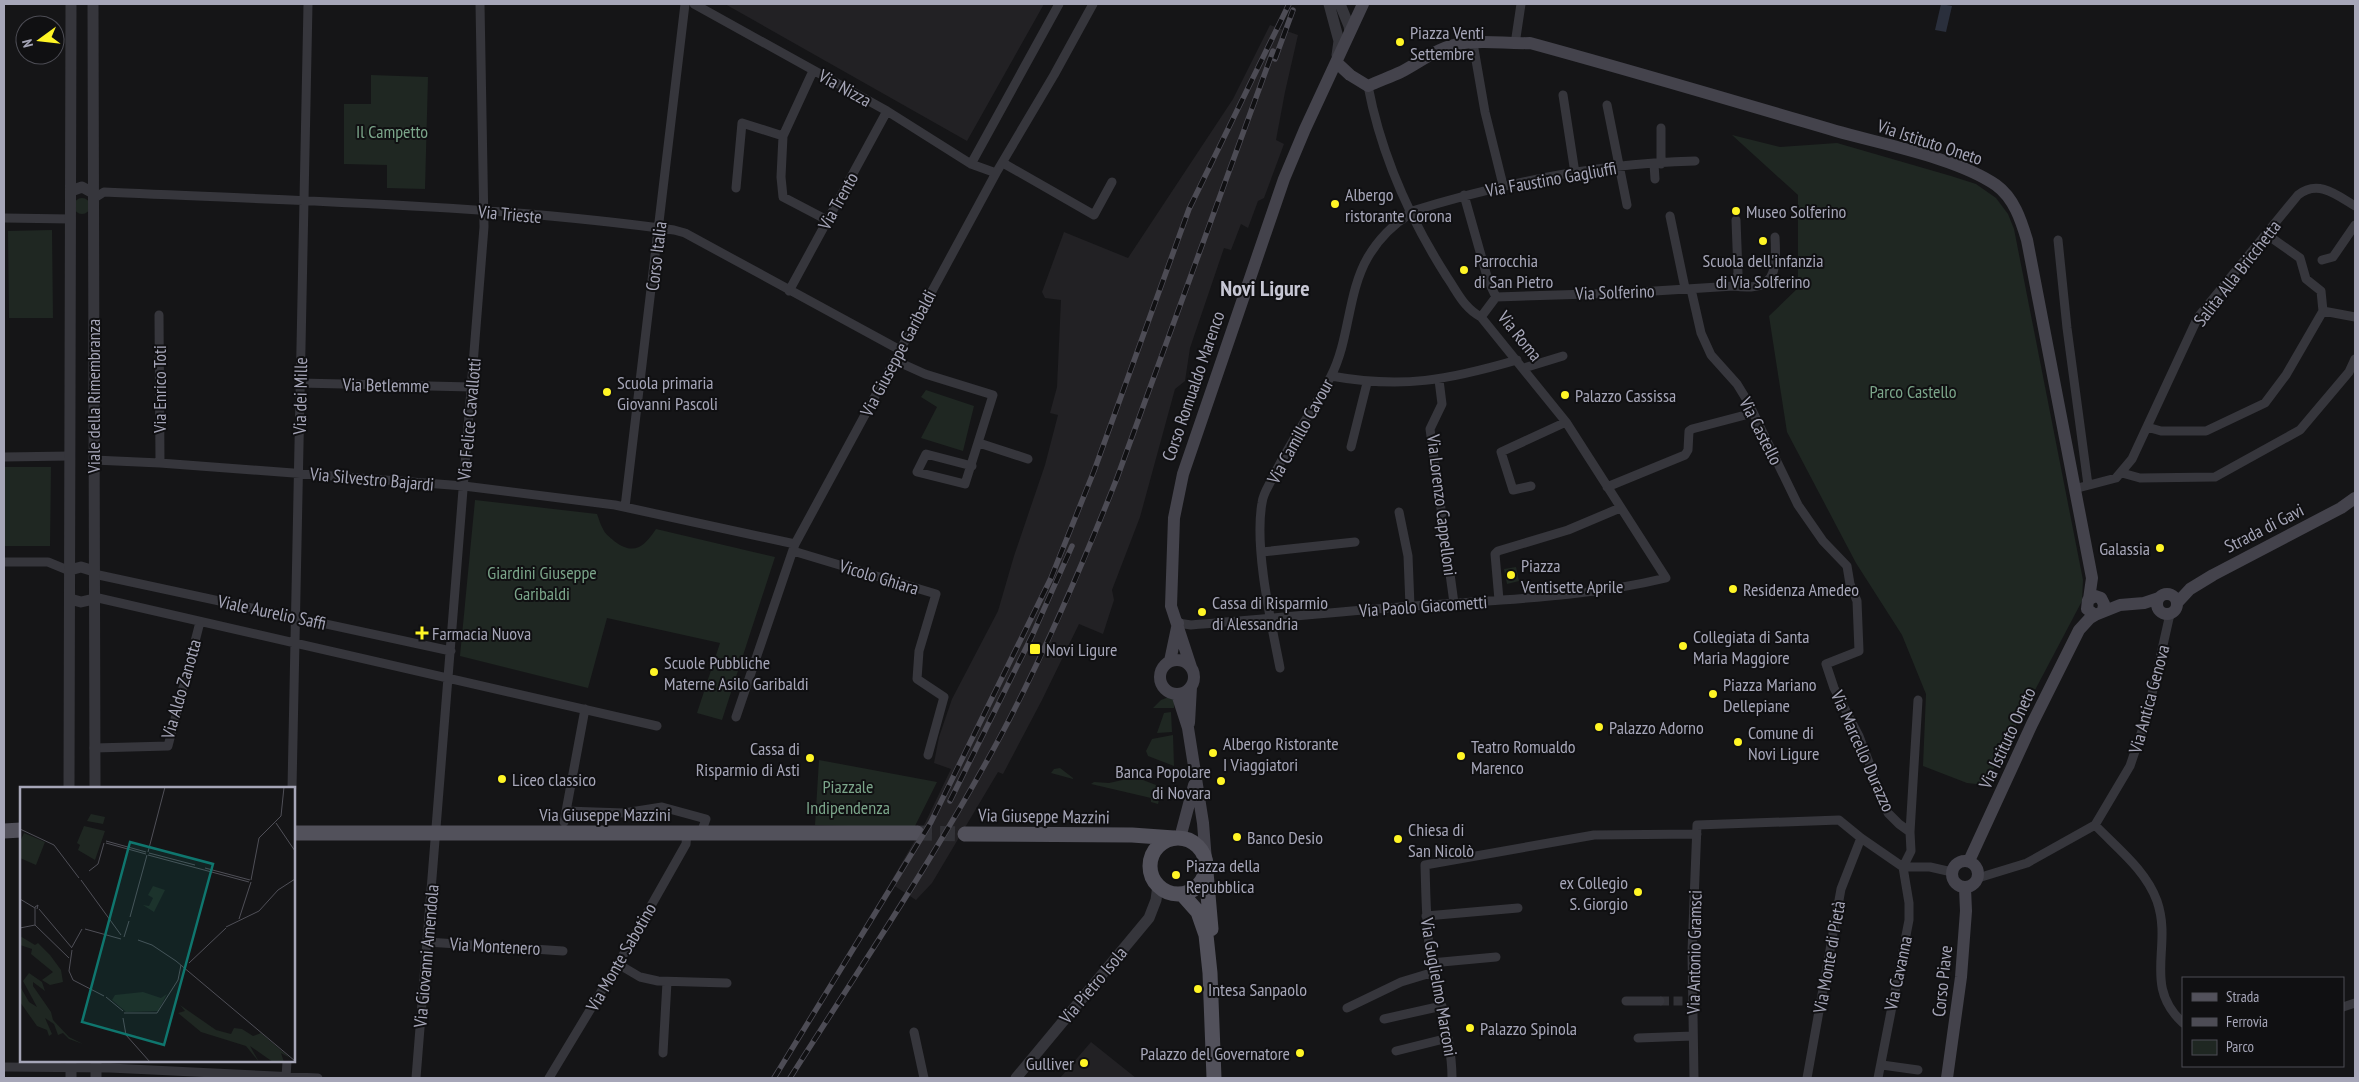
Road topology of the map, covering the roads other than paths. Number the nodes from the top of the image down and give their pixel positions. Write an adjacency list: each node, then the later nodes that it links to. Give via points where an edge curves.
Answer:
1 (71, 4): 35 (street, Viale della Rimembranza)
2 (93, 4): 37 (street, Viale della Rimembranza)
3 (308, 4): 38 (street, Via dei Mille)
4 (480, 4): 41 (street, Via Felice Cavallotti)
5 (685, 4): 50 (street, Corso Italia)
6 (1059, 4): 26 (street)
7 (1093, 4): 25 (street, Via Giuseppe Garibaldi)
8 (1329, 4): 16 (street, via 1339,41)
9 (1340, 4): 13 (street)
10 (1363, 4): 13 (main road, Corso Romualdo Marenco)
11 (1521, 4): 15 (street)
12 (698, 5): 17 (street, Via Nizza)
13 (1350, 32): 16 (main road, Corso Romualdo Marenco)
14 (1473, 43): 15 (main road); 18 (main road, via 1434,51 1401,72); 33 (street, via 1485,112)
15 (1515, 44): 91 (main road, Via Istituto Oneto, via 1530,43 1698,89 1964,168 1997,186 2016,208 2027,240)
16 (1336, 62): 18 (main road); 114 (main road, Corso Romualdo Marenco, via 1284,179 1183,474 1174,518 1171,606)
17 (813, 71): 21 (street, Via Nizza); 23 (street)
18 (1368, 86): 42 (street, Via Roma, via 1375,118)
19 (1563, 95): 30 (street)
20 (1607, 105): 28 (street)
21 (887, 112): 26 (street, Via Nizza); 47 (street, Via Trento)
22 (1661, 128): 27 (street)
23 (783, 136): 34 (street, via 742,123); 47 (street, via 783,197)
24 (1694, 161): 27 (street, Via Faustino Gagliuffi)
25 (1003, 163): 29 (street, Via Giuseppe Garibaldi); 32 (street, via 1094,215)
26 (971, 164): 29 (street, Via Nizza)
27 (1658, 164): 28 (street, Via Faustino Gagliuffi); 31 (street)
28 (1619, 166): 30 (street, Via Faustino Gagliuffi); 39 (street)
29 (996, 172): 63 (street, Via Giuseppe Garibaldi)
30 (1575, 173): 33 (street, Via Faustino Gagliuffi)
31 (1656, 179)
32 (1112, 182)
33 (1503, 185): 36 (street, Via Faustino Gagliuffi)
34 (736, 188)
35 (71, 190): 37 (street, via 82,187); 46 (street, Viale della Rimembranza)
36 (1464, 195): 42 (street, Via Faustino Gagliuffi); 58 (street, via 1488,280)
37 (93, 196): 38 (street, Via Trieste, via 104,192); 43 (street, Viale della Rimembranza)
38 (304, 202): 41 (street, Via Trieste); 71 (street, Via dei Mille)
39 (1627, 205)
40 (2355, 206): 51 (street, Salita Alla Bricchetta, via 2325,188 2305,189)
41 (485, 211): 50 (street, Via Trieste); 73 (street, Via Felice Cavallotti)
42 (1410, 213): 61 (street, Via Roma, via 1466,306); 69 (street, Via Camillo Cavour, via 1378,244 1361,272)
43 (93, 216): 46 (street, via 85,223); 81 (street, Viale della Rimembranza)
44 (1670, 216): 56 (street, Via Castello)
45 (4, 218): 46 (street)
46 (71, 219): 79 (street, Viale della Rimembranza)
47 (827, 220): 57 (street, Via Trento)
48 (1736, 220): 55 (street, via 1738,273)
49 (2355, 225): 54 (street, via 2333,257)
50 (659, 228): 57 (street, Via Trieste, via 685,233); 93 (street, Corso Italia)
51 (2266, 234): 59 (street, via 2300,258 2306,279 2321,291); 76 (street, Salita Alla Bricchetta, via 2198,317)
52 (1775, 237): 55 (street, Via Solferino, via 1774,271 1769,280 1752,288)
53 (2058, 240): 87 (street)
54 (2322, 260)
55 (1734, 286): 56 (street, Via Solferino)
56 (1688, 288): 58 (street, Via Solferino); 74 (street, Via Castello, via 1711,355 1737,384)
57 (789, 291): 63 (street, Via Trieste)
58 (1496, 297): 61 (street)
59 (2324, 310): 62 (street); 76 (street, via 2286,376 2265,403 2206,431 2162,431)
60 (159, 315): 83 (street, Via Enrico Toti)
61 (1482, 317): 67 (street, Via Roma)
62 (2355, 317)
63 (900, 350): 66 (street, Via Giuseppe Garibaldi)
64 (1563, 356): 68 (street)
65 (2355, 359): 86 (street, via 2349,372 2300,430 2215,477 2140,478)
66 (894, 360): 77 (street, via 925,374 993,395); 97 (street, Via Giuseppe Garibaldi)
67 (1517, 360): 68 (street, Via Roma); 70 (street)
68 (1524, 368): 75 (street, Via Roma)
69 (1331, 376): 72 (street); 98 (street, Via Camillo Cavour, via 1262,500 1259,522)
70 (1439, 380): 72 (street); 107 (street, Via Lorenzo Cappelloni, via 1442,404 1430,429)
71 (300, 383): 73 (street, Via Betlemme); 85 (street, Via dei Mille)
72 (1367, 383): 78 (street)
73 (472, 387): 88 (street, Via Felice Cavallotti)
74 (1754, 413): 90 (street, via 1692,429 1688,433 1688,450 1679,458); 118 (street, Via Castello, via 1798,504 1823,541 1847,566 1857,601 1859,651)
75 (1566, 422): 89 (street, via 1501,452 1513,490); 90 (street, Via Roma)
76 (2147, 427): 86 (street, Salita Alla Bricchetta)
77 (979, 443): 82 (street); 84 (street)
78 (1351, 447)
79 (70, 456): 80 (street); 100 (street, Viale della Rimembranza)
80 (4, 457)
81 (94, 460): 83 (street, Via Silvestro Bajardi); 101 (street, Viale della Rimembranza)
82 (1028, 460)
83 (160, 462): 85 (street, Via Silvestro Bajardi)
84 (972, 466): 84 (street, via 926,454 917,472 965,484)
85 (298, 472): 88 (street, Via Silvestro Bajardi); 111 (street, Via dei Mille)
86 (2122, 473): 87 (street, via 2116,478)
87 (2088, 485): 91 (street)
88 (464, 486): 93 (street, Via Silvestro Bajardi); 116 (street, Via Felice Cavallotti)
89 (1531, 486)
90 (1607, 487): 94 (street, Via Roma)
91 (2074, 489): 108 (main road, Via Istituto Oneto, via 2079,500)
92 (2355, 498): 106 (main road, Strada di Gavi)
93 (625, 507): 97 (street, Via Silvestro Bajardi)
94 (1620, 508): 102 (street, Via Roma); 105 (street, via 1495,554)
95 (1399, 512): 109 (street, via 1408,556)
96 (1355, 542): 98 (street)
97 (794, 547): 126 (street, Via Giuseppe Garibaldi); 130 (street, Vicolo Ghiara, via 936,594 916,663 917,679 944,697)
98 (1262, 552): 112 (street, Via Camillo Cavour)
99 (4, 562): 100 (street, via 48,562)
100 (70, 570): 101 (street, via 81,566); 104 (street, Viale della Rimembranza)
101 (94, 572): 103 (street, Viale della Rimembranza); 111 (street, Viale Aurelio Saffi)
102 (1666, 578): 105 (street, Via Paolo Giacometti, via 1614,590)
103 (94, 598): 104 (street, via 81,602); 113 (street, Viale Aurelio Saffi); 129 (street, Viale della Rimembranza)
104 (70, 599): 132 (street, Viale della Rimembranza)
105 (1499, 600): 107 (street, Via Paolo Giacometti)
106 (2166, 601): 108 (main road); 110 (main road, via 2162,613)
107 (1454, 603): 109 (street, Via Paolo Giacometti)
108 (2096, 605): 151 (main road, Via Istituto Oneto, via 2079,630 2032,724)
109 (1410, 606): 112 (street, Via Paolo Giacometti)
110 (2170, 614): 137 (street, Via Antica Genova, via 2147,716 2130,766)
111 (296, 617): 115 (street, Via dei Mille); 116 (street, Viale Aurelio Saffi)
112 (1271, 618): 114 (street, Via Paolo Giacometti, via 1191,626); 120 (street, Via Camillo Cavour)
113 (200, 622): 115 (street, Viale Aurelio Saffi); 129 (street, Via Aldo Zanotta, via 168,746)
114 (1178, 623): 117 (main road, Corso Romualdo Marenco); 119 (main road, Corso Romualdo Marenco)
115 (295, 643): 121 (street, Viale Aurelio Saffi); 134 (street, Via dei Mille)
116 (451, 652): 121 (street, Via Felice Cavallotti)
117 (1170, 661): 119 (main road, via 1181,660); 123 (main road, via 1162,669 1161,681 1165,689)
118 (1826, 664): 142 (street, Via Marcello Durazzo, via 1834,688 1859,736 1888,812)
119 (1191, 667): 122 (main road, via 1194,677)
120 (1280, 668)
121 (448, 678): 125 (street, Viale Aurelio Saffi); 145 (street, Via Felice Cavallotti)
122 (1191, 687): 123 (main road); 128 (main road)
123 (1176, 694): 128 (main road)
124 (1918, 700): 142 (street)
125 (585, 709): 127 (street, Viale Aurelio Saffi); 135 (street)
126 (736, 717)
127 (657, 726)
128 (1188, 728): 131 (main road)
129 (94, 748): 133 (street, Viale della Rimembranza)
130 (928, 755)
131 (1195, 780): 148 (main road); 152 (main road)
132 (69, 787)
133 (94, 787)
134 (292, 787)
135 (566, 811): 136 (street); 138 (street, via 624,813 662,807)
136 (564, 822)
137 (2096, 825): 155 (street, via 2027,863); 174 (street, via 2150,885 2158,903 2163,931 2162,994 2170,1011)
138 (698, 828): 144 (main road, Via Giuseppe Mazzini); 145 (main road, Via Giuseppe Mazzini); 164 (street, Via Monte Sabotino)
139 (1697, 829): 149 (street, via 1839,820); 160 (street, Via Guglielmo Marconi, via 1594,835 1425,865); 176 (street, Via Antonio Gramsci, via 1688,1001)
140 (20, 830): 141 (main road)
141 (4, 831)
142 (1910, 832): 153 (street, via 1911,851)
143 (295, 833): 145 (main road, Via Giuseppe Mazzini)
144 (917, 833)
145 (436, 834): 161 (street, Via Giovanni Amendola)
146 (965, 834): 147 (main road, Via Giuseppe Mazzini)
147 (1122, 836): 148 (main road, Via Giuseppe Mazzini); 150 (main road, Via Giuseppe Mazzini, via 1140,844)
148 (1177, 838): 150 (main road, via 1162,843); 152 (main road, via 1194,843 1204,854)
149 (1861, 838): 153 (street); 196 (street, Via Monte di Pietà, via 1842,889)
150 (1152, 858): 156 (main road, via 1151,872)
151 (1969, 861): 154 (main road, via 1956,864); 155 (main road, via 1977,868)
152 (1206, 865): 158 (main road, via 1201,883); 166 (main road, via 1212,947)
153 (1904, 867): 154 (street, via 1930,867); 182 (street, Via Cavanna, via 1909,920)
154 (1952, 872): 157 (main road, via 1955,883)
155 (1978, 878): 157 (main road)
156 (1158, 886): 158 (main road, via 1169,893); 192 (street, Via Pietro Isola, via 1149,918)
157 (1965, 888): 198 (main road, Corso Piave, via 1961,977)
158 (1182, 894): 166 (main road, via 1202,921)
159 (1518, 908): 160 (street)
160 (1426, 916): 165 (street, Via Guglielmo Marconi)
161 (426, 942): 162 (street, Via Montenero); 189 (street, Via Giovanni Amendola)
162 (563, 951)
163 (1496, 957): 165 (street)
164 (618, 964): 167 (street, via 640,977); 190 (street, Via Monte Sabotino)
165 (1432, 967): 171 (street, Via Guglielmo Marconi); 172 (street)
166 (1210, 973): 193 (main road)
167 (668, 982): 168 (street); 180 (street)
168 (727, 982)
169 (1626, 1001): 170 (street)
170 (1660, 1001)
171 (1442, 1006): 173 (street); 177 (street, Via Guglielmo Marconi)
172 (1347, 1008)
173 (1384, 1019)
174 (2182, 1022)
175 (914, 1032): 191 (street)
176 (1693, 1036): 178 (street); 195 (street, Via Antonio Gramsci)
177 (1448, 1038): 179 (street); 194 (street, Via Guglielmo Marconi)
178 (1638, 1038)
179 (1396, 1051)
180 (662, 1054)
181 (286, 1062): 187 (street)
182 (1882, 1065): 186 (street); 197 (street, Via Cavanna)
183 (4, 1067): 184 (street)
184 (71, 1069): 185 (street)
185 (96, 1069): 187 (street)
186 (1918, 1070)
187 (286, 1078): 188 (street)
188 (318, 1078)
189 (416, 1078)
190 (549, 1078)
191 (924, 1078)
192 (1016, 1078)
193 (1214, 1078)
194 (1452, 1078)
195 (1694, 1078)
196 (1807, 1078)
197 (1878, 1078)
198 (1947, 1078)

